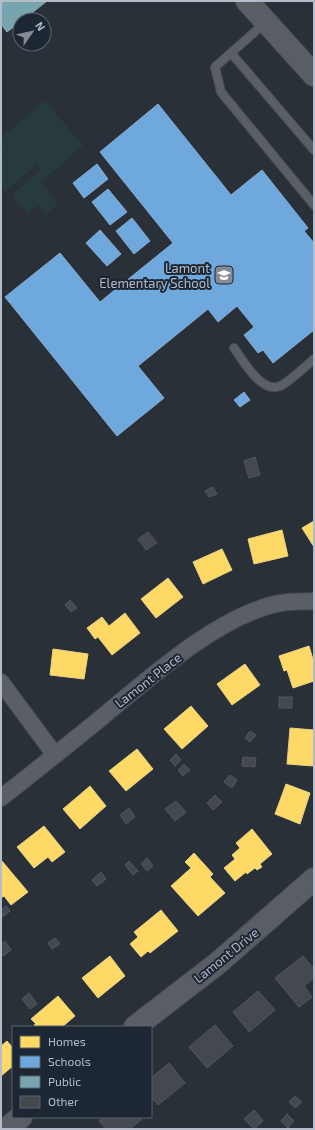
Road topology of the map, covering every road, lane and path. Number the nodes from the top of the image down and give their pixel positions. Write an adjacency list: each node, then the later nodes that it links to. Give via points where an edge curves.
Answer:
1 (247, 1): 2 (street)
2 (266, 22): 3 (lane); 4 (street)
3 (231, 53): 5 (lane); 6 (lane, via 215,67 220,92)
4 (314, 75)
5 (314, 150)
6 (314, 205)
7 (234, 348): 8 (lane, via 257,380 267,386 280,386)
8 (314, 359)
9 (314, 601): 11 (street, Lamont Place, via 280,603 233,621 172,660)
10 (1, 682): 11 (street)
11 (55, 755): 12 (street, Lamont Place)
12 (1, 798)
13 (314, 879): 14 (street, Lamont Drive, via 218,963)
14 (136, 1026)
15 (20, 1118): 16 (street)
16 (6, 1129)

